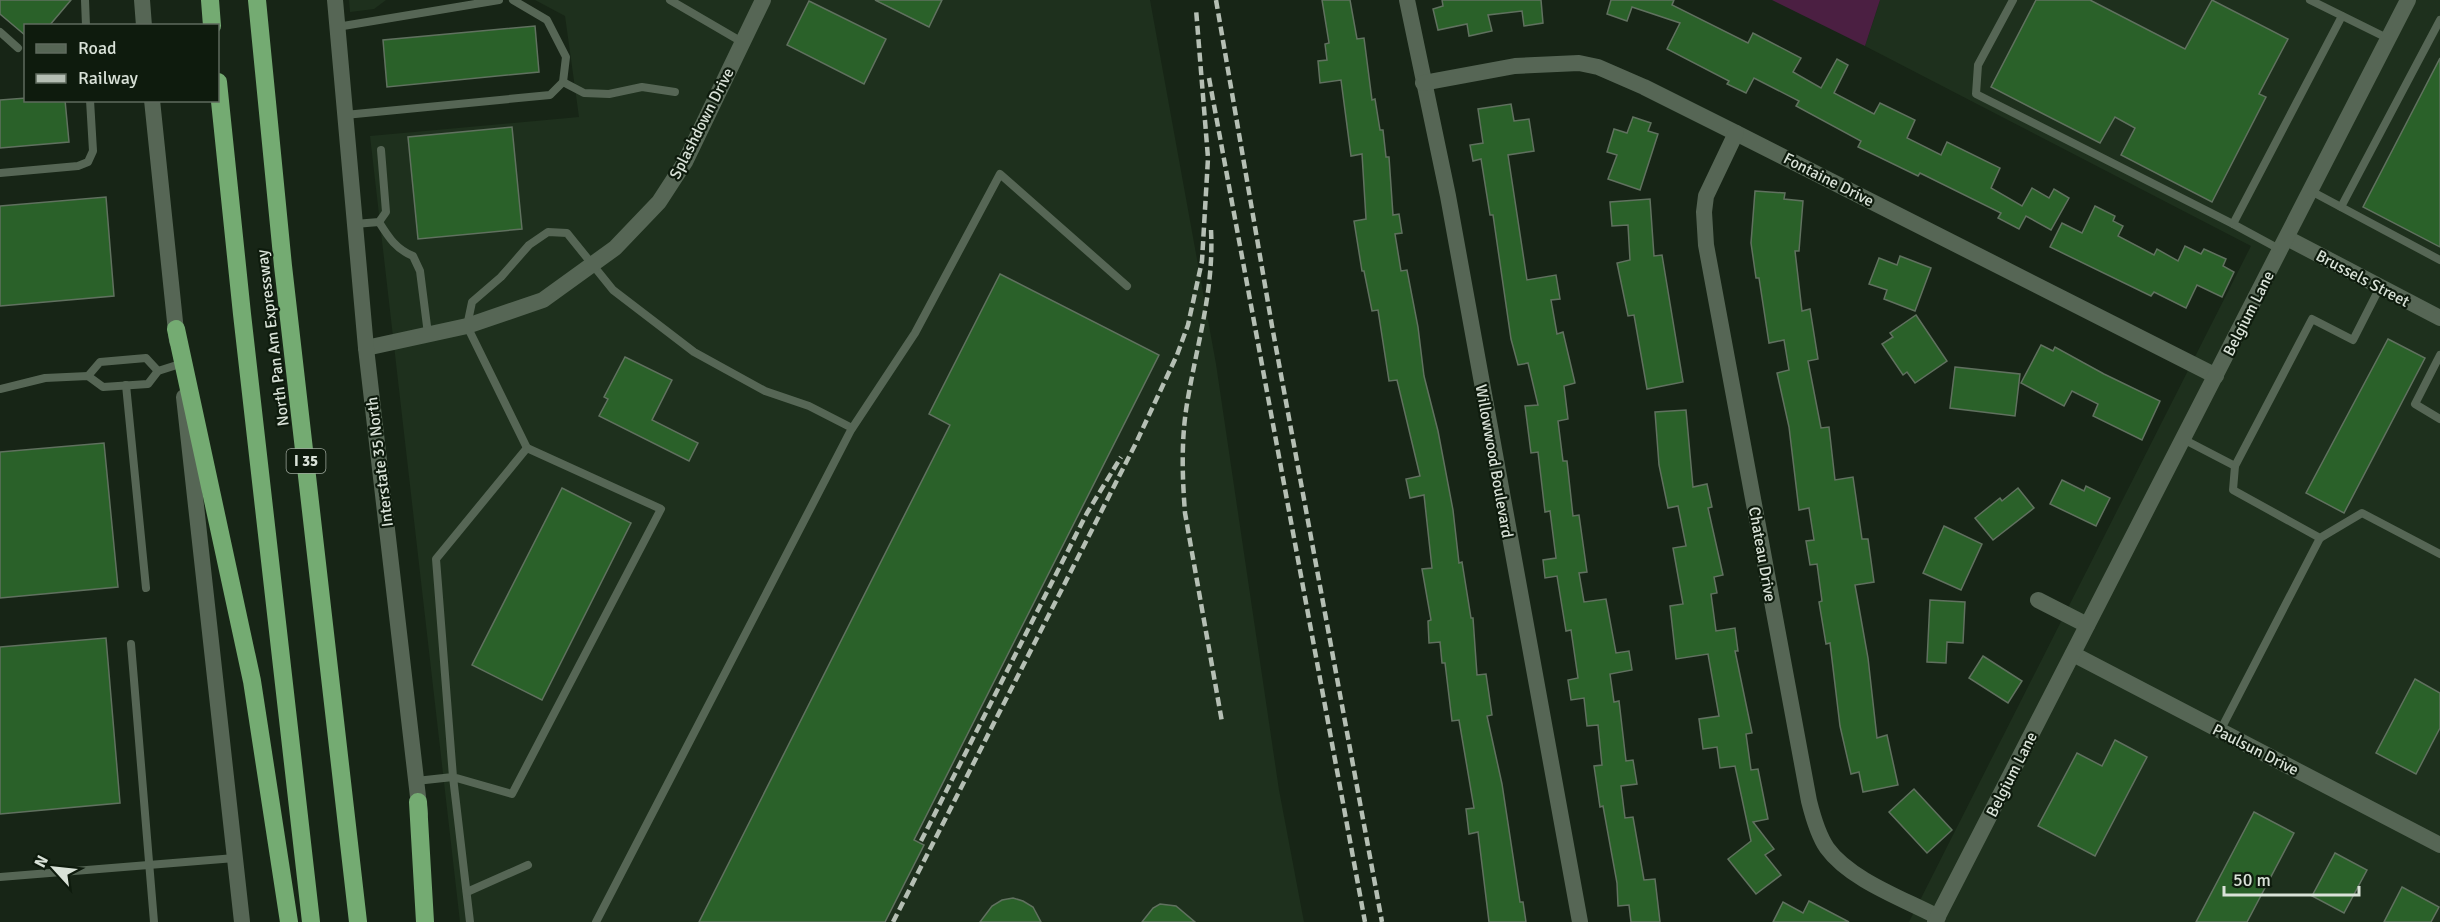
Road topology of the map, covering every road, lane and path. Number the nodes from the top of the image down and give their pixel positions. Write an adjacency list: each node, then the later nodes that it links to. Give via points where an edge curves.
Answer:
1 (85, 0): 16 (lane)
2 (142, 0): 17 (street)
3 (210, 0): 18 (highway)
4 (257, 0): 83 (highway, North Pan Am Expressway / I 35, via 283,266)
5 (335, 0): 19 (street, Interstate 35 North)
6 (499, 0): 19 (lane)
7 (513, 0): 24 (lane, via 547,20 566,57)
8 (670, 0): 22 (lane)
9 (764, 0): 22 (street, Splashdown Drive)
10 (1407, 0): 25 (street, Willowwood Boulevard)
11 (2013, 0): 38 (lane, via 1978,65 1976,94)
12 (2310, 0): 14 (lane)
13 (2408, 0): 21 (street, Belgium Lane)
14 (2342, 16): 21 (lane); 38 (lane)
15 (2440, 20): 35 (lane)
16 (87, 24)
17 (144, 24)
18 (212, 24)
19 (337, 27): 30 (street, Interstate 35 North)
20 (0, 32): 23 (lane)
21 (2389, 40): 34 (street, Belgium Lane)
22 (742, 42): 41 (street, Splashdown Drive, via 685,162 659,202 615,248)
23 (18, 48)
24 (563, 82): 27 (lane, via 584,93 609,94 642,87); 30 (lane, via 550,95)
25 (1423, 83): 31 (street, Fontaine Drive, via 1515,66 1579,63 1644,87); 88 (street, Willowwood Boulevard, via 1448,196)
26 (219, 92): 82 (highway, North Pan Am Expressway)
27 (675, 92)
28 (90, 102): 33 (lane, via 93,151 88,162)
29 (152, 102): 46 (street)
30 (345, 115): 37 (street, Interstate 35 North)
31 (1737, 133): 53 (street, Fontaine Drive); 78 (street, Chateau Drive, via 1706,196 1706,245 1809,801 1823,840 1839,861)
32 (381, 150): 36 (lane, via 386,212)
33 (0, 173)
34 (2311, 191): 35 (lane); 39 (street, Belgium Lane)
35 (2341, 207): 40 (lane)
36 (379, 222): 37 (lane); 47 (lane, via 392,243 413,256 420,271)
37 (355, 224): 48 (street, Interstate 35 North)
38 (2233, 224): 39 (lane)
39 (2284, 244): 43 (street, Brussels Street); 53 (street, Belgium Lane)
40 (2440, 260)
41 (594, 263): 45 (street, Splashdown Drive, via 543,300); 45 (lane, via 567,233 548,232 529,245 472,302); 57 (lane, via 613,290 694,352 765,391 809,406)
42 (1127, 286): 57 (lane, via 1000,174 915,333)
43 (2380, 287): 44 (street, Brussels Street); 60 (lane, via 2353,340 2312,320)
44 (2440, 318)
45 (467, 326): 47 (street, Splashdown Drive); 59 (lane)
46 (176, 329): 50 (street); 81 (highway, via 252,681)
47 (428, 334): 48 (street, Splashdown Drive)
48 (366, 348): 70 (street, Interstate 35 North)
49 (2440, 355): 56 (lane, via 2415,404)
50 (180, 364): 51 (lane); 73 (street)
51 (158, 371): 52 (lane, via 146,358 100,362); 54 (lane, via 148,384)
52 (88, 376): 54 (lane, via 103,387); 55 (lane, via 45,378)
53 (2216, 376): 58 (street, Belgium Lane)
54 (126, 385): 63 (lane)
55 (0, 389)
56 (2440, 419)
57 (852, 428): 87 (lane)
58 (2183, 439): 60 (lane); 65 (street, Belgium Lane)
59 (527, 448): 69 (lane, via 436,559); 69 (lane, via 661,509 512,794)
60 (2235, 466): 61 (lane, via 2232,490)
61 (2320, 538): 62 (lane, via 2362,513); 68 (lane)
62 (2440, 554)
63 (146, 588)
64 (2038, 600): 65 (street)
65 (2088, 625): 67 (street, Belgium Lane)
66 (130, 644): 75 (lane)
67 (2073, 654): 68 (street, Paulsun Drive); 78 (street, Belgium Lane)
68 (2220, 731): 72 (street, Paulsun Drive)
69 (453, 777): 70 (lane); 77 (lane)
70 (416, 781): 71 (street, Interstate 35 North)
71 (418, 802): 84 (highway); 85 (street, Interstate 35 North)
72 (2440, 845)
73 (235, 858): 75 (lane); 80 (street)
74 (528, 865): 77 (lane)
75 (149, 866): 76 (lane); 79 (lane)
76 (0, 877)
77 (467, 892): 86 (lane)
78 (1936, 919)
79 (154, 922)
80 (242, 922)
81 (289, 922)
82 (311, 922)
83 (358, 922)
84 (425, 922)
85 (433, 922)
86 (470, 922)
87 (596, 922)
88 (1580, 922)

